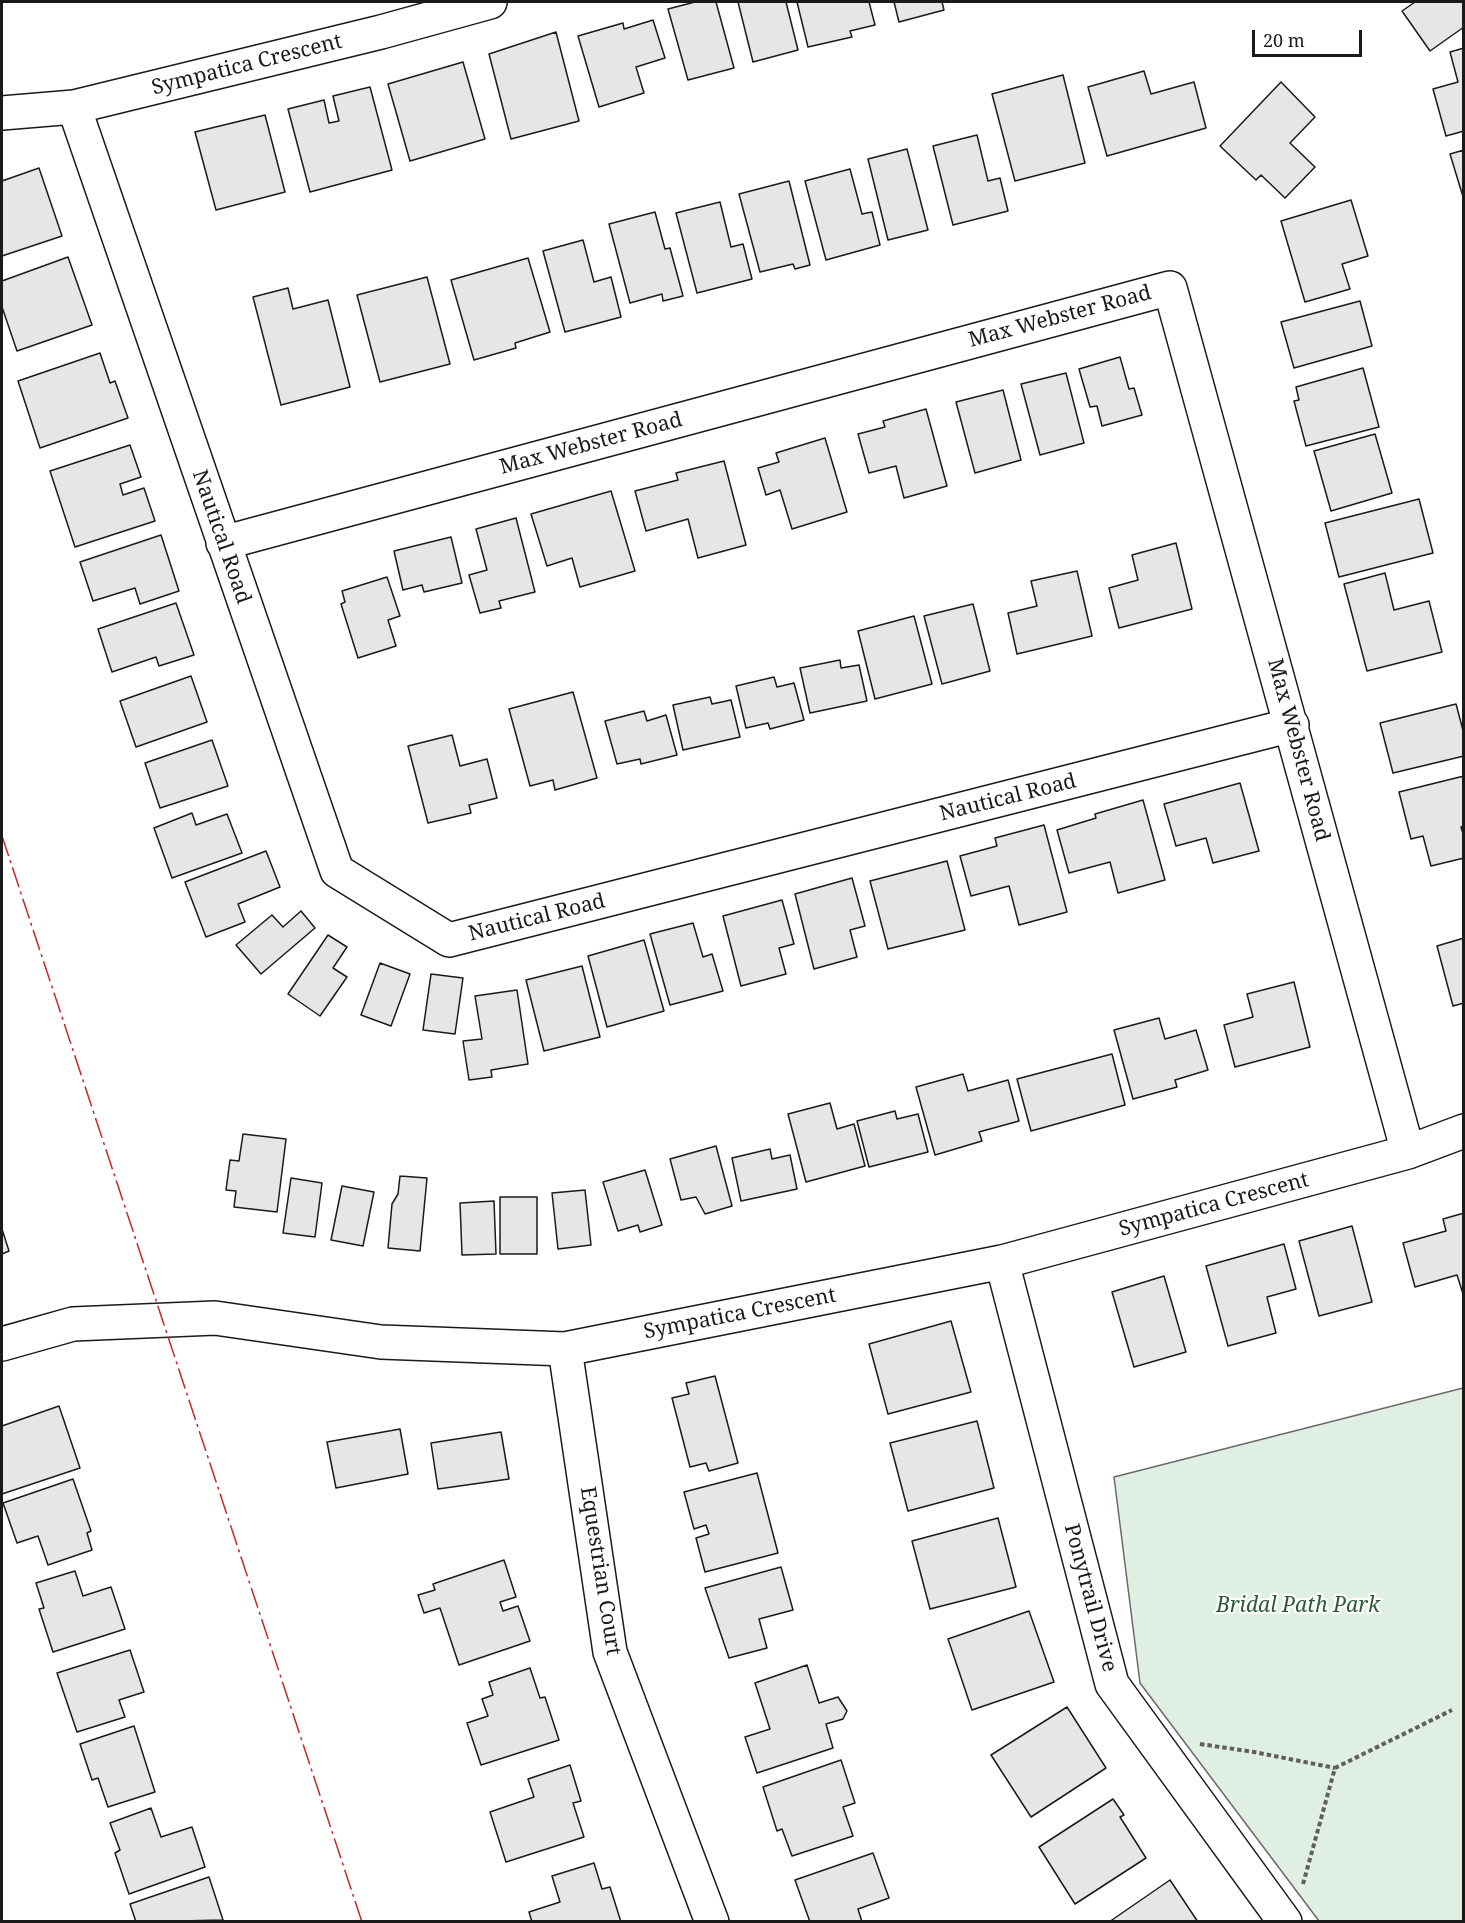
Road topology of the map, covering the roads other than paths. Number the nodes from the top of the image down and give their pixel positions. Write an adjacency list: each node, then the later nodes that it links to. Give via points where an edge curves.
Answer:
1 (490, 2): 2 (street, Sympatica Crescent)
2 (74, 107): 3 (street, Sympatica Crescent); 4 (street, Nautical Road)
3 (2, 113)
4 (223, 543): 5 (street, Nautical Road, via 337,871 448,940); 5 (street, Max Webster Road, via 1170,288)
5 (1292, 725): 7 (street, Max Webster Road)
6 (1464, 1131): 7 (street, Sympatica Crescent)
7 (1408, 1152): 8 (street, Sympatica Crescent)
8 (1002, 1262): 10 (street, Sympatica Crescent); 12 (street, Ponytrail Drive, via 1113,1684)
9 (2, 1344): 10 (street, Sympatica Crescent, via 73,1324 215,1318 381,1342)
10 (565, 1349): 11 (street, Equestrian Court, via 610,1652)
11 (712, 1922)
12 (1285, 1922)

